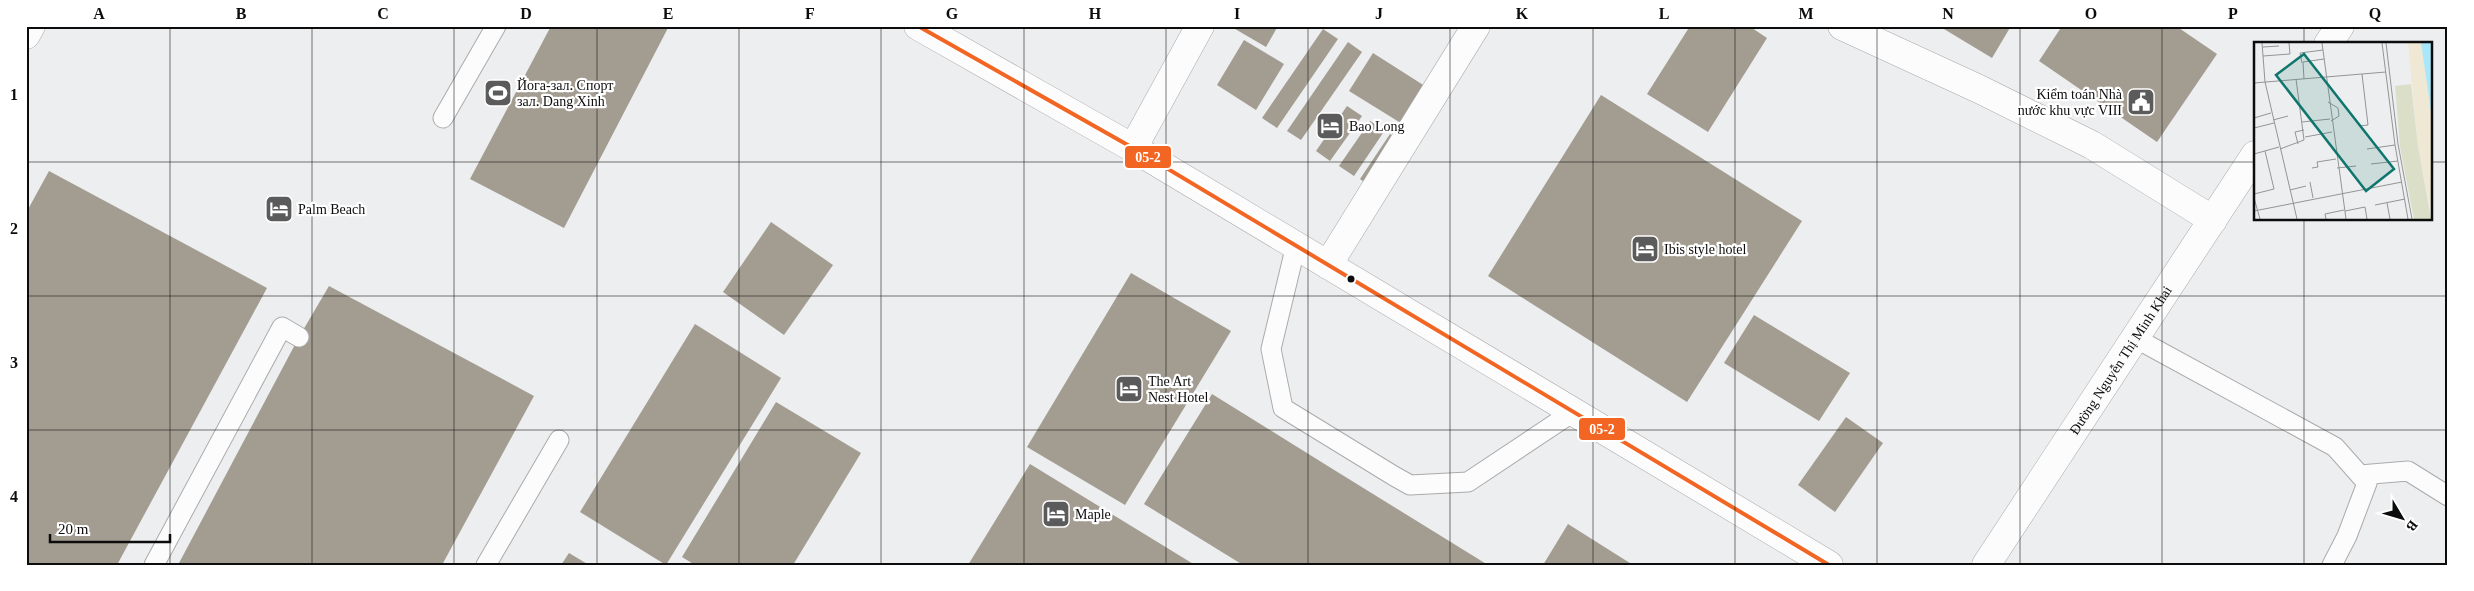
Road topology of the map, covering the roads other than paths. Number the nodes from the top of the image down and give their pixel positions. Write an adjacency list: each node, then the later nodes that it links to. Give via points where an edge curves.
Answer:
1 (31, 26): 8 (street)
2 (496, 26): 10 (lane)
3 (918, 26): 11 (street)
4 (1200, 26): 11 (street)
5 (1476, 26): 15 (street)
6 (1842, 26): 13 (street, via 2092,145)
7 (2340, 26): 9 (street)
8 (26, 36)
9 (2329, 42)
10 (443, 118)
11 (1134, 148): 14 (street)
12 (2254, 158): 13 (street, Đường Nguyễn Thị Minh Khai)
13 (2213, 220): 17 (street, Đường Nguyễn Thị Minh Khai)
14 (1296, 245): 15 (street); 18 (lane, via 1271,349 1283,408 1394,476 1410,485 1468,482)
15 (1328, 265): 18 (street)
16 (299, 337): 22 (lane, via 282,327)
17 (2135, 338): 20 (lane, via 2335,447); 25 (street, Đường Nguyễn Thị Minh Khai)
18 (1573, 412): 24 (street)
19 (559, 440): 23 (lane)
20 (2360, 474): 21 (lane, via 2408,471); 26 (lane, via 2368,483)
21 (2448, 496)
22 (154, 565)
23 (486, 565)
24 (1829, 565)
25 (1986, 565)
26 (2332, 565)

